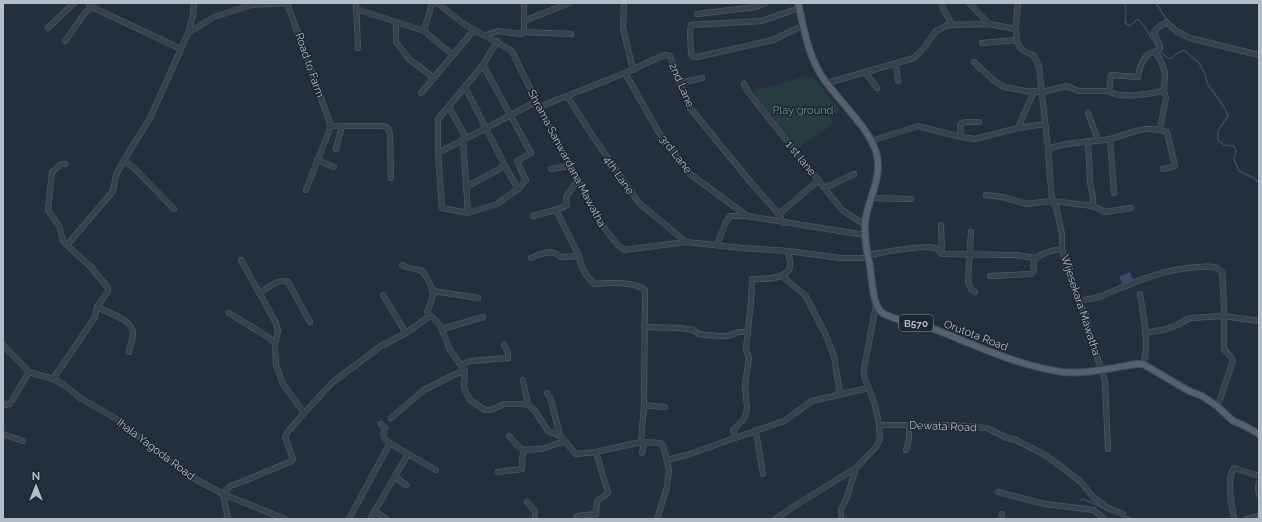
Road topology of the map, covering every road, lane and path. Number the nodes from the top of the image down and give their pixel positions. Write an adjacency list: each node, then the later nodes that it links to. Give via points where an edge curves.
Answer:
1 (74, 3): 23 (street)
2 (194, 3): 28 (street)
3 (288, 3): 12 (street); 66 (street, Road to Farm)
4 (432, 3): 26 (street)
5 (437, 3): 25 (street, Shrama Sanwardana Mawatha)
6 (524, 3): 18 (street)
7 (569, 3): 18 (street)
8 (624, 3): 43 (street, via 623,28)
9 (765, 3): 17 (street, via 756,7)
10 (942, 3): 20 (street)
11 (1018, 3): 24 (street)
12 (250, 4): 28 (street, via 214,17)
13 (970, 4): 21 (street)
14 (90, 5): 31 (street); 36 (street)
15 (356, 6): 19 (street); 35 (street)
16 (799, 6): 22 (main road); 22 (street, via 768,20 691,26 691,54 697,57 773,40)
17 (697, 14)
18 (524, 21): 27 (street)
19 (396, 22): 26 (street); 46 (street, via 396,42 409,59)
20 (952, 24): 21 (street); 42 (street, via 936,30 914,58)
21 (989, 24): 24 (street)
22 (804, 25): 50 (main road, via 815,64)
23 (48, 28)
24 (1016, 29): 32 (street)
25 (474, 30): 30 (street, Shrama Sanwardana Mawatha); 38 (street)
26 (424, 31): 38 (street)
27 (524, 32): 29 (street); 30 (street, via 497,32)
28 (188, 33): 36 (street)
29 (571, 34)
30 (485, 36): 33 (street, Shrama Sanwardana Mawatha)
31 (65, 40)
32 (1017, 40): 34 (street); 57 (street, Wijesekara Mawatha, via 1019,47 1033,55 1039,66)
33 (497, 42): 41 (street); 60 (street, Shrama Sanwardana Mawatha, via 512,51)
34 (982, 43)
35 (358, 48)
36 (181, 49): 80 (street, via 150,118)
37 (1159, 50): 39 (street, via 1160,45 1154,33 1166,22 1190,38); 55 (street, via 1149,54 1145,59 1138,77 1111,75); 56 (street, via 1156,53 1165,73)
38 (453, 55): 46 (street)
39 (1259, 55)
40 (974, 62): 54 (street, via 1004,87)
41 (484, 65): 52 (street); 63 (street)
42 (896, 65): 44 (street); 48 (street)
43 (633, 70): 45 (street, 2nd Lane); 49 (street, 2nd Lane, via 666,55 670,56)
44 (865, 72): 50 (street); 53 (street)
45 (625, 73): 59 (street, 2nd Lane); 108 (street, 3rd Lane, via 658,131 689,173)
46 (434, 78): 58 (street)
47 (702, 78): 49 (street)
48 (898, 81)
49 (679, 83): 106 (street, 2nd Lane, via 697,118)
50 (827, 83): 76 (main road)
51 (744, 84): 90 (street, 1 st lane)
52 (465, 87): 61 (street); 68 (street)
53 (877, 88)
54 (1034, 91): 57 (street); 69 (street)
55 (1109, 91): 56 (street, via 1113,94 1129,95); 57 (street, via 1078,91 1067,86)
56 (1164, 91): 70 (street, via 1166,98)
57 (1042, 92): 65 (street, Wijesekara Mawatha)
58 (421, 93)
59 (567, 96): 60 (street, 2nd Lane); 114 (street, 4th Lane, via 639,203)
60 (538, 104): 63 (street, 2nd Lane); 84 (street, Shrama Sanwardana Mawatha)
61 (449, 107): 72 (street); 79 (street, via 438,119)
62 (1088, 113): 74 (street)
63 (511, 114): 68 (street, 2nd Lane); 94 (street, via 531,153 517,161 526,180)
64 (979, 122): 71 (street, via 961,124)
65 (1045, 124): 69 (street); 78 (street, Wijesekara Mawatha)
66 (331, 126): 67 (street); 81 (street)
67 (342, 126): 77 (street); 89 (street, via 388,128)
68 (487, 128): 72 (street, 2nd Lane); 83 (street)
69 (1018, 128): 71 (street, via 975,139)
70 (1160, 129): 73 (street, via 1141,129); 87 (street, via 1168,132 1175,166)
71 (961, 137): 76 (street, via 918,126)
72 (465, 138): 79 (street, 2nd Lane); 92 (street)
73 (1110, 139): 74 (street); 96 (street)
74 (1098, 140): 75 (street)
75 (1088, 141): 78 (street); 101 (street)
76 (871, 142): 98 (main road, via 876,150 878,166)
77 (336, 149)
78 (1048, 149): 100 (street, Wijesekara Mawatha)
79 (438, 153): 105 (street, via 442,208)
80 (124, 160): 103 (street); 116 (street, via 116,175 113,191)
81 (317, 160): 85 (street); 95 (street)
82 (65, 164): 116 (street, via 61,164 52,172 48,210)
83 (505, 166): 92 (street); 94 (street)
84 (570, 166): 86 (street); 91 (street, Shrama Sanwardana Mawatha)
85 (334, 167)
86 (551, 169)
87 (1162, 169)
88 (854, 174): 93 (street)
89 (391, 178)
90 (819, 180): 93 (street, 1 st lane); 106 (street)
91 (577, 181): 104 (street, via 566,196 567,205); 114 (street, Shrama Sanwardana Mawatha, via 602,225 624,250)
92 (466, 188): 105 (street)
93 (825, 188): 111 (street, 1 st lane, via 842,210)
94 (518, 189): 105 (street, via 496,204)
95 (306, 190)
96 (1114, 193)
97 (986, 195): 100 (street, via 1026,204)
98 (870, 198): 99 (street); 111 (main road)
99 (911, 199)
100 (1052, 201): 101 (street); 117 (street, Wijesekara Mawatha, via 1056,207 1062,234)
101 (1093, 206): 102 (street, via 1105,212)
102 (1132, 208)
103 (174, 209)
104 (556, 210): 107 (street); 121 (street)
105 (468, 213)
106 (779, 214): 109 (street, 2nd Lane)
107 (534, 216)
108 (747, 216): 109 (street); 115 (street, via 730,216)
109 (783, 223): 113 (street)
110 (941, 225): 119 (street)
111 (865, 226): 113 (main road)
112 (970, 232): 120 (street)
113 (865, 235): 122 (main road)
114 (686, 242): 115 (street, Shrama Sanwardana Mawatha)
115 (717, 245): 118 (street, Shrama Sanwardana Mawatha)
116 (68, 246): 137 (street, via 91,267 108,288 107,294)
117 (1062, 249): 124 (street, via 1046,252); 135 (street, Wijesekara Mawatha)
118 (788, 251): 122 (street, Shrama Sanwardana Mawatha, via 840,258); 127 (street, via 791,266)
119 (942, 254): 120 (street); 122 (street, Shrama Sanwardana Mawatha, via 934,248 923,247)
120 (969, 254): 124 (street); 130 (street, via 968,282)
121 (579, 256): 123 (street, via 561,257 551,252); 144 (street, via 589,280 595,284 616,283 645,290)
122 (868, 257): 136 (main road)
123 (531, 258)
124 (1036, 258): 128 (street, via 1031,274)
125 (241, 260): 131 (street)
126 (402, 265): 129 (street, via 424,272)
127 (782, 276): 146 (street, via 752,279); 162 (street, via 805,295 825,333 834,356)
128 (990, 276)
129 (433, 290): 134 (street); 139 (street, via 427,312)
130 (975, 292)
131 (259, 293): 143 (street, via 278,281 288,282); 149 (street, via 276,323 278,331)
132 (1140, 294): 148 (street)
133 (384, 295): 147 (street)
134 (478, 298)
135 (1078, 301): 140 (street, via 1100,297 1160,273 1214,268 1222,272); 155 (street, Wijesekara Mawatha, via 1086,315)
136 (876, 305): 155 (main road, Orutota Road / B570, via 879,310 890,316 930,328 1002,357 1065,372); 160 (street, via 864,369)
137 (97, 307): 152 (street, via 130,325 133,331); 158 (street, via 95,317)
138 (229, 313): 149 (street)
139 (430, 316): 145 (street); 147 (street)
140 (1223, 316): 142 (street); 148 (street, via 1190,318 1177,325); 166 (street, via 1224,349 1233,361)
141 (483, 317): 145 (street)
142 (1259, 321)
143 (310, 322)
144 (644, 327): 146 (street, via 680,328 718,336); 165 (street)
145 (442, 329): 154 (street, via 450,350)
146 (748, 332): 178 (street, via 746,349 749,358 745,385 747,407 746,415 733,430)
147 (406, 333): 168 (street, via 381,346 333,382)
148 (1145, 333): 153 (street, via 1146,357)
149 (275, 344): 168 (street, via 276,365 283,384)
150 (3, 345): 157 (street)
151 (504, 345): 154 (street, via 508,358 471,361)
152 (129, 352)
153 (1143, 364): 155 (main road, Orutota Road / B570); 166 (main road)
154 (461, 365): 156 (street)
155 (1102, 370): 183 (street, Wijesekara Mawatha, via 1105,381)
156 (465, 371): 164 (street, via 466,393 470,400 482,409 491,410 504,404); 169 (street, via 424,390)
157 (29, 372): 158 (street); 163 (street, via 10,404)
158 (53, 378): 199 (street, Ihala Yagoda Road, via 80,398 115,418 190,476)
159 (523, 380): 164 (street)
160 (868, 388): 162 (street); 171 (street)
161 (548, 392): 177 (street)
162 (840, 394): 173 (street, via 812,401 784,422)
163 (3, 405)
164 (528, 405): 177 (street, via 548,431)
165 (644, 405): 167 (street); 181 (street)
166 (1217, 406): 175 (main road, via 1233,421)
167 (665, 407)
168 (304, 412): 199 (street, via 285,437 292,461 230,486)
169 (391, 418)
170 (381, 424): 182 (street, via 385,428 383,439)
171 (879, 425): 172 (street, Dewata Road); 190 (street, via 880,439 876,447)
172 (906, 425): 185 (street, via 909,428); 203 (street, Dewata Road, via 987,428 1047,456 1081,482 1093,497 1108,508)
173 (756, 432): 178 (street); 193 (street)
174 (3, 434): 179 (street)
175 (1259, 434)
176 (509, 436): 184 (street)
177 (560, 436): 180 (street)
178 (735, 438): 189 (street)
179 (22, 441)
180 (565, 441): 184 (street, via 542,449); 186 (street, via 576,454)
181 (643, 442): 186 (street); 187 (street); 189 (street, via 661,443)
182 (390, 443): 188 (street); 207 (street)
183 (1108, 449)
184 (523, 450): 192 (street, via 522,469)
185 (906, 450)
186 (596, 452): 211 (street, via 608,493 597,501 596,514 577,516)
187 (642, 453)
188 (408, 454): 191 (street); 195 (street)
189 (666, 460): 212 (street, via 669,470 667,487)
190 (856, 468): 213 (street); 214 (street, via 841,510)
191 (436, 470)
192 (498, 472)
193 (763, 474)
194 (1259, 476): 216 (street, via 1234,468 1231,472)
195 (395, 477): 197 (street); 202 (street)
196 (1259, 484): 200 (street)
197 (406, 485)
198 (998, 492): 215 (street, via 1045,504 1094,510)
199 (223, 494): 205 (street, via 228,518); 206 (street, Ihala Yagoda Road)
200 (1259, 495)
201 (527, 502): 210 (street, via 535,511)
202 (375, 511): 208 (street); 209 (street)
203 (1123, 514)
204 (1259, 516): 217 (street)
205 (226, 519)
206 (285, 519)
207 (349, 519)
208 (370, 519)
209 (386, 519)
210 (535, 519)
211 (576, 519)
212 (657, 519)
213 (776, 519)
214 (841, 519)
215 (1104, 519)
216 (1234, 519)
217 (1246, 519)

